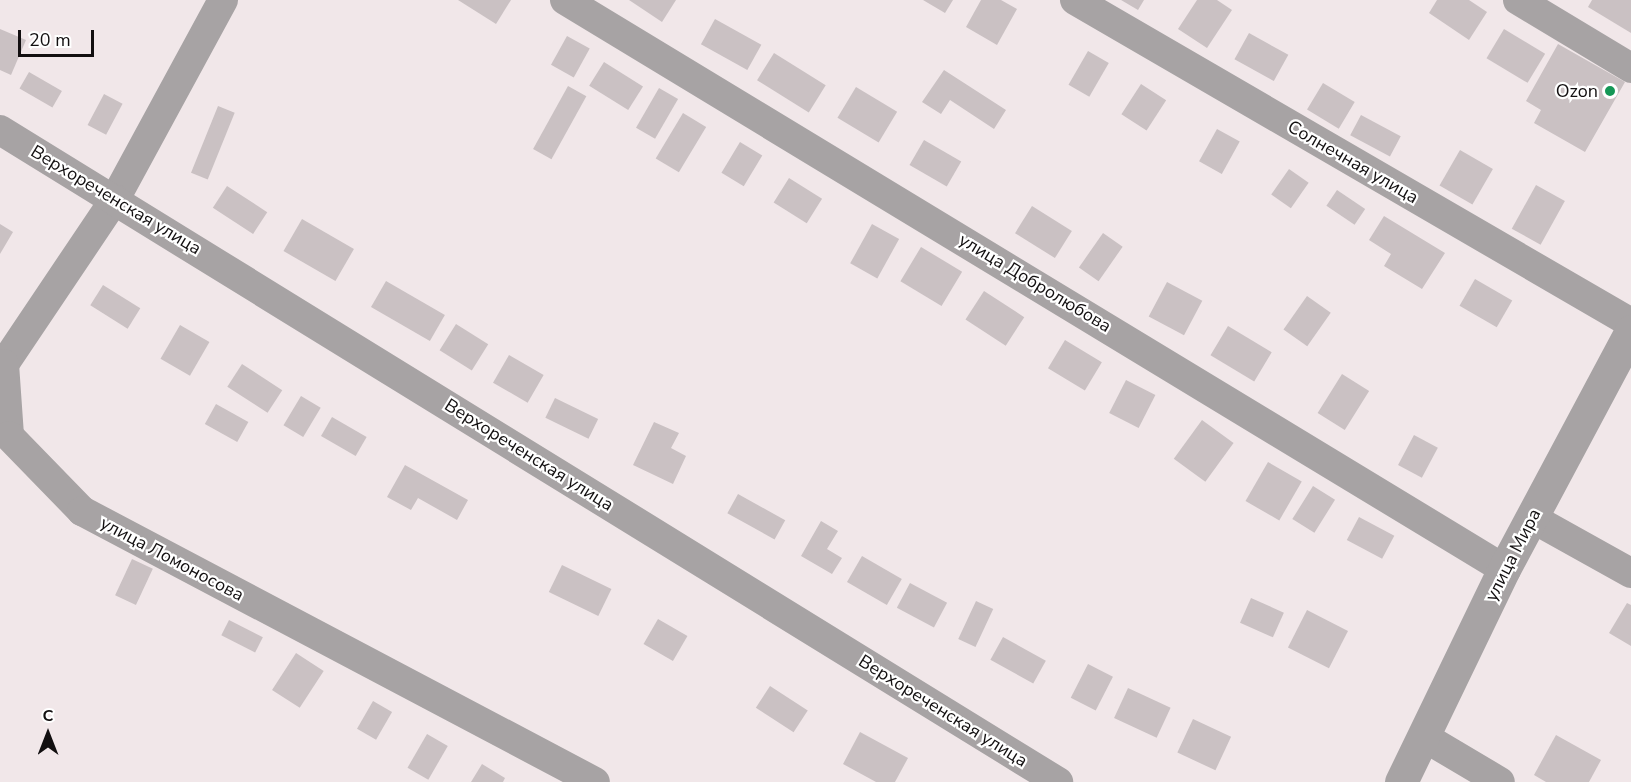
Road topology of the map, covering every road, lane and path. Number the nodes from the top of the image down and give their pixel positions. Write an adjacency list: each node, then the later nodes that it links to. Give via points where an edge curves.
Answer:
1 (223, 0): 7 (street, улица Ломоносова)
2 (565, 0): 11 (street, улица Добролюбова)
3 (1075, 0): 8 (street, Солнечная улица)
4 (1518, 0): 5 (street)
5 (1631, 68)
6 (0, 130): 7 (street, Верхореченская улица)
7 (115, 199): 14 (street, улица Ломоносова, via 4,364 9,436 82,512); 15 (street, Верхореченская улица)
8 (1631, 323)
9 (1631, 331): 10 (street, улица Мира)
10 (1532, 518): 11 (street, улица Мира); 12 (street)
11 (1504, 569): 13 (street, улица Мира)
12 (1631, 573)
13 (1424, 737): 16 (street, улица Мира); 17 (street)
14 (595, 782)
15 (1058, 782)
16 (1401, 782)
17 (1500, 782)

